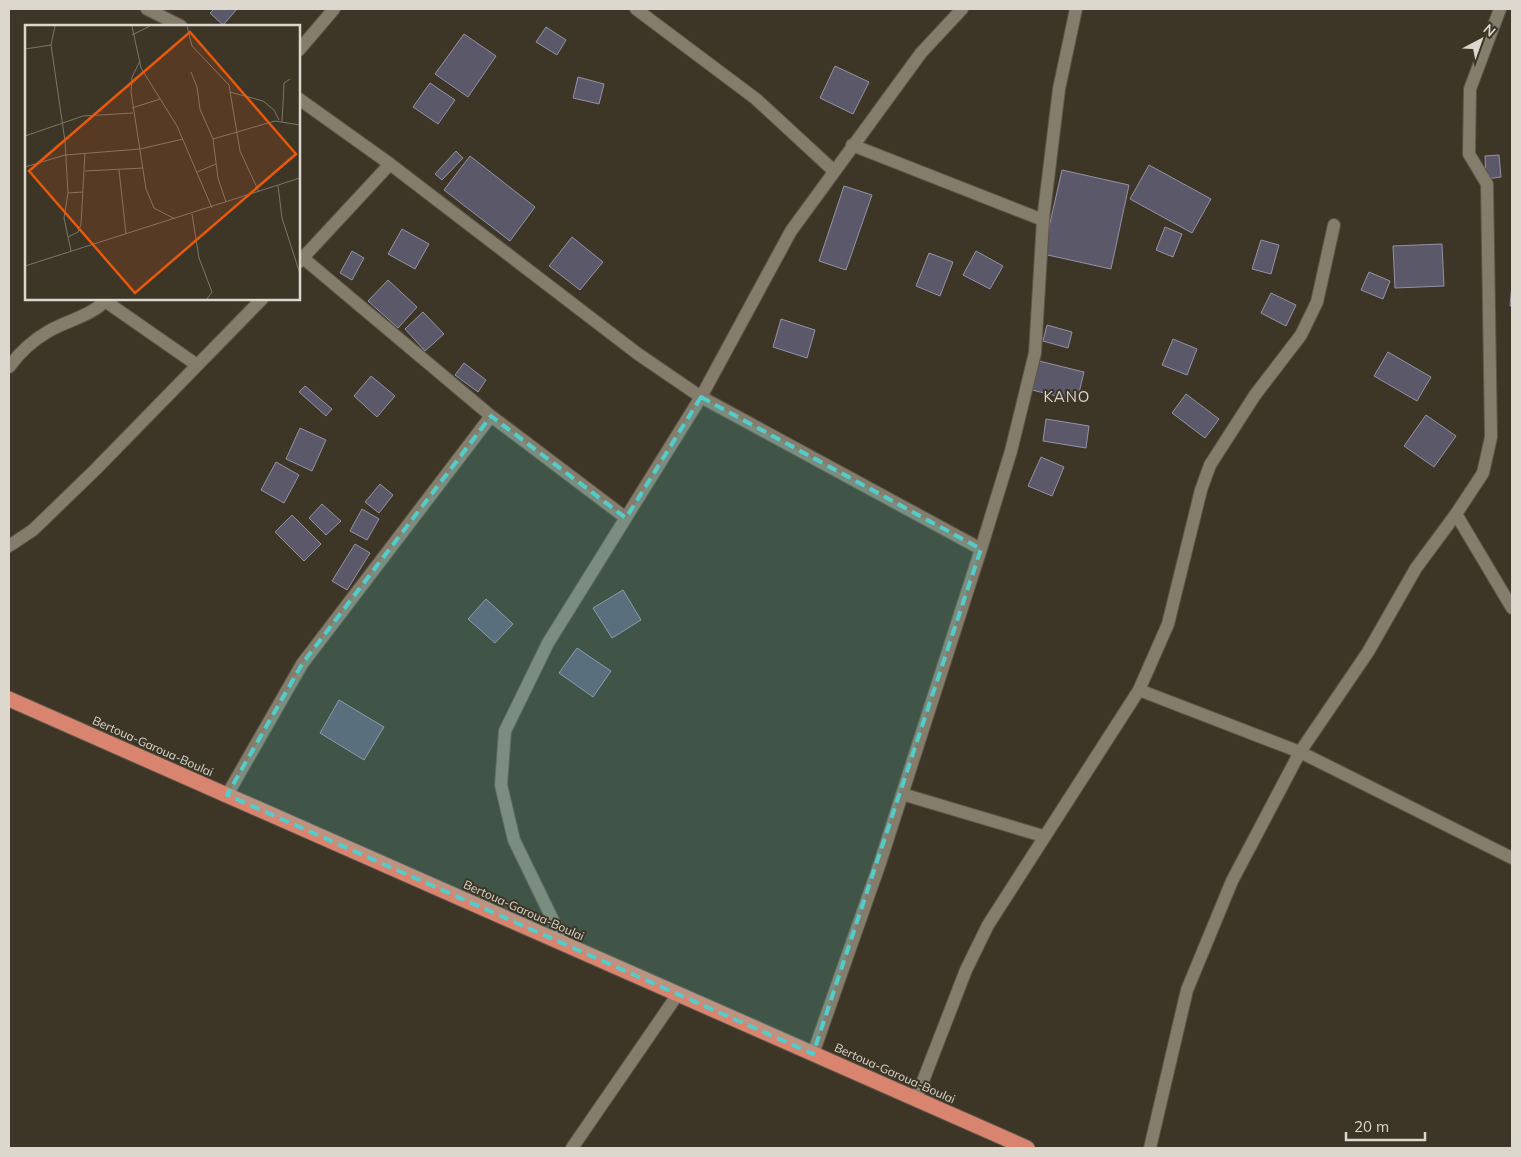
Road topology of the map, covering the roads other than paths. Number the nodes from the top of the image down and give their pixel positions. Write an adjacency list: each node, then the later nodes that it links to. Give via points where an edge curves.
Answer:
1 (147, 9): 7 (street)
2 (334, 9): 8 (street)
3 (636, 9): 12 (street, via 756,99)
4 (962, 9): 10 (street, via 921,53)
5 (1076, 9): 13 (street, via 1059,89)
6 (1500, 9): 22 (street, via 1470,89 1469,154 1486,184 1491,437 1482,473)
7 (179, 25)
8 (300, 49)
9 (300, 100): 11 (street)
10 (852, 145): 12 (street); 13 (street)
11 (390, 164): 15 (street); 20 (street, via 638,354)
12 (834, 170): 20 (street, via 791,231)
13 (1043, 220): 25 (street, via 1035,353 1011,451)
14 (1334, 225): 27 (street, via 1317,302 1301,335 1255,394 1210,465 1168,624)
15 (301, 260): 21 (street)
16 (106, 300): 18 (street); 19 (street, via 82,317 49,330 22,350)
17 (261, 300): 18 (street)
18 (197, 365): 24 (street, via 33,530)
19 (9, 367)
20 (701, 397): 23 (street); 25 (street)
21 (491, 416): 23 (street); 31 (street, via 302,664)
22 (1456, 514): 26 (street); 29 (street, via 1416,568 1368,652)
23 (626, 518): 34 (street, via 548,643 505,731 500,785 514,840)
24 (9, 546)
25 (981, 549): 30 (street)
26 (1512, 608)
27 (1139, 690): 29 (street); 32 (street)
28 (9, 699): 31 (highway, Bertoua-Garoua-Boulai)
29 (1300, 752): 33 (street); 40 (street, via 1232,881 1188,990)
30 (902, 794): 32 (street); 36 (street)
31 (227, 795): 34 (highway, Bertoua-Garoua-Boulai)
32 (1043, 836): 37 (street, via 966,970)
33 (1512, 858)
34 (565, 945): 35 (highway, Bertoua-Garoua-Boulai)
35 (678, 994): 36 (highway, Bertoua-Garoua-Boulai); 38 (street)
36 (813, 1054): 37 (highway, Bertoua-Garoua-Boulai)
37 (916, 1099): 39 (highway, Bertoua-Garoua-Boulai)
38 (572, 1148)
39 (1027, 1148)
40 (1150, 1148)

